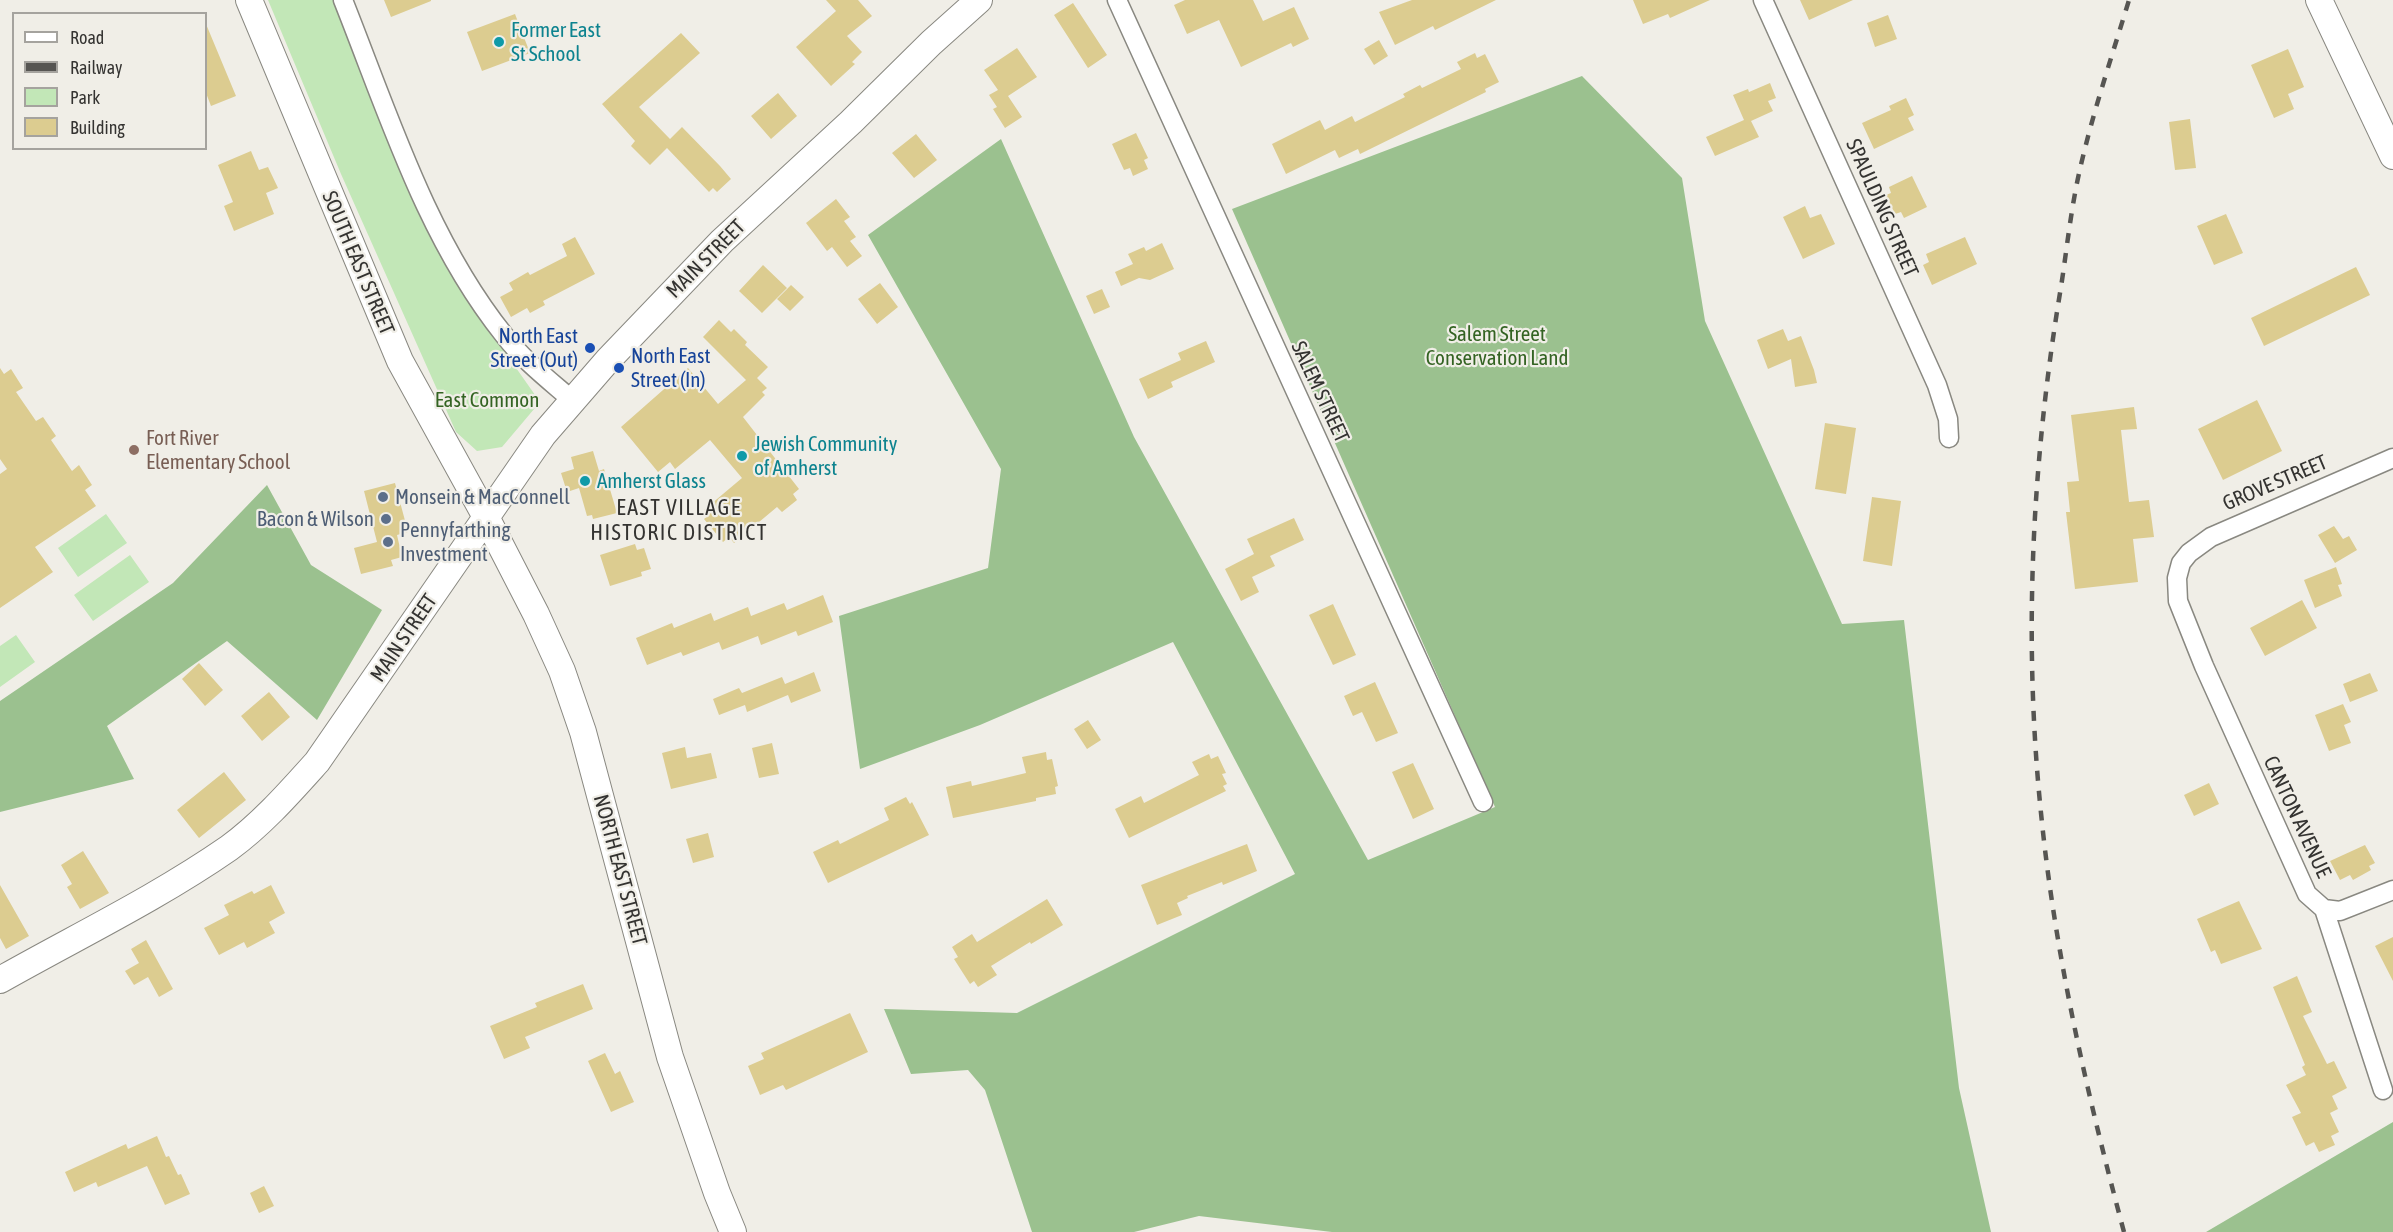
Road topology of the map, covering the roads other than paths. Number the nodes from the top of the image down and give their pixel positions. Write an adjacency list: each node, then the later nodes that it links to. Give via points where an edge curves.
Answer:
1 (249, 0): 11 (main road, SOUTH EAST STREET, via 400,361)
2 (343, 0): 8 (street, via 444,245 474,296 505,337)
3 (979, 0): 8 (main road, MAIN STREET, via 722,241)
4 (1117, 0): 13 (street, SALEM STREET)
5 (1763, 0): 9 (street, SPAULDING STREET, via 1937,385 1948,419)
6 (2319, 0): 7 (main road)
7 (2393, 156)
8 (573, 401): 11 (main road, MAIN STREET, via 543,435)
9 (1949, 438)
10 (2393, 458): 12 (street, GROVE STREET, via 2227,529 2200,544)
11 (486, 517): 16 (main road, MAIN STREET, via 317,762 273,810 230,847 183,877); 18 (main road, NORTH EAST STREET, via 562,670 583,732 670,1057)
12 (2182, 561): 15 (street, CANTON AVENUE, via 2177,578 2178,601 2204,666 2307,894)
13 (1483, 802)
14 (2393, 890): 15 (street, via 2340,911)
15 (2324, 909): 17 (street, CANTON AVENUE)
16 (0, 980)
17 (2384, 1090)
18 (734, 1232)

